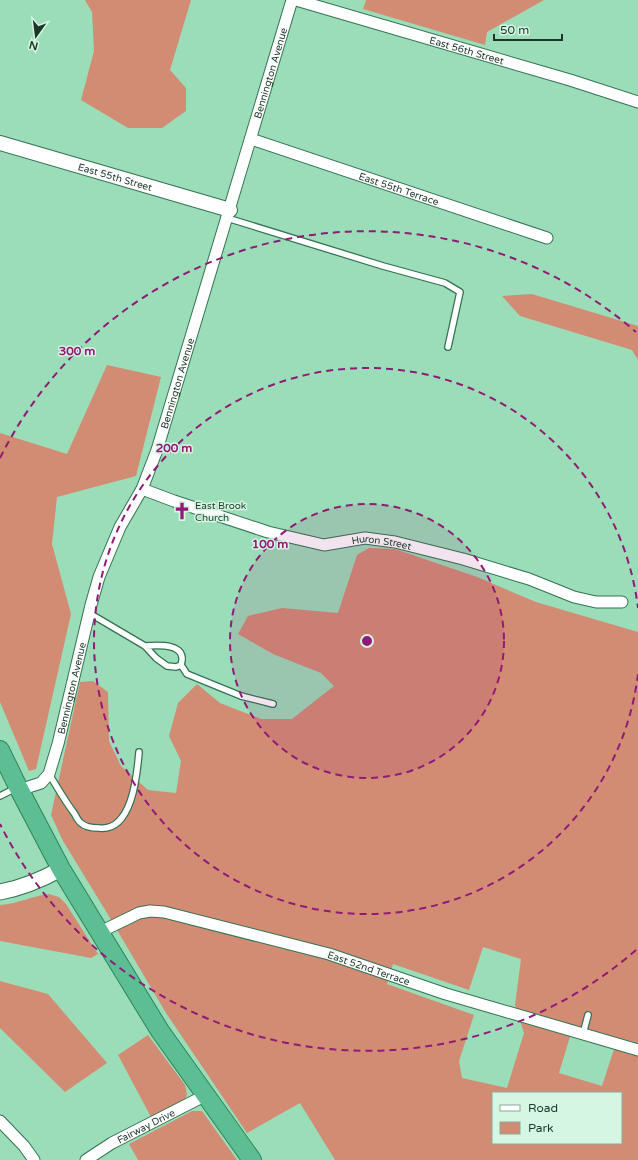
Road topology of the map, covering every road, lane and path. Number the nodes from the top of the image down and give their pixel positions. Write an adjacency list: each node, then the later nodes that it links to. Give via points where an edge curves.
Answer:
1 (292, 0): 4 (street, Bennington Avenue)
2 (296, 0): 3 (street, East 56th Street)
3 (638, 102)
4 (251, 139): 6 (street, Bennington Avenue); 7 (street, East 55th Terrace)
5 (0, 143): 6 (street, East 55th Street)
6 (229, 214): 8 (lane, via 382,266 445,283 460,292); 9 (street, Bennington Avenue, via 157,450)
7 (547, 238)
8 (448, 347)
9 (142, 488): 10 (street, Huron Street, via 268,532 324,545 365,538 396,542 507,572 574,597 596,602); 11 (street, Bennington Avenue, via 120,527 99,577)
10 (622, 602)
11 (89, 613): 12 (lane); 17 (street, Bennington Avenue)
12 (145, 646): 13 (lane, via 167,666); 13 (lane, via 172,647 180,652 183,660)
13 (181, 665): 14 (lane, via 187,674 240,696)
14 (272, 704)
15 (0, 750): 18 (highway)
16 (139, 752): 17 (lane, via 137,777 131,800 118,823 111,827 89,827 82,823)
17 (49, 774): 18 (street, via 41,783)
18 (18, 789): 19 (lane); 20 (highway)
19 (0, 796)
20 (61, 869): 21 (main road, via 34,883); 22 (highway)
21 (0, 892)
22 (100, 932): 24 (street, East 52nd Terrace, via 139,913 164,912 329,954 446,994); 26 (highway, via 160,1031)
23 (588, 1014): 24 (lane)
24 (583, 1034): 25 (street, East 52nd Terrace)
25 (638, 1050)
26 (206, 1095): 29 (street, Fairway Drive, via 112,1143); 30 (highway)
27 (0, 1121): 28 (street)
28 (34, 1160)
29 (86, 1160)
30 (252, 1160)

